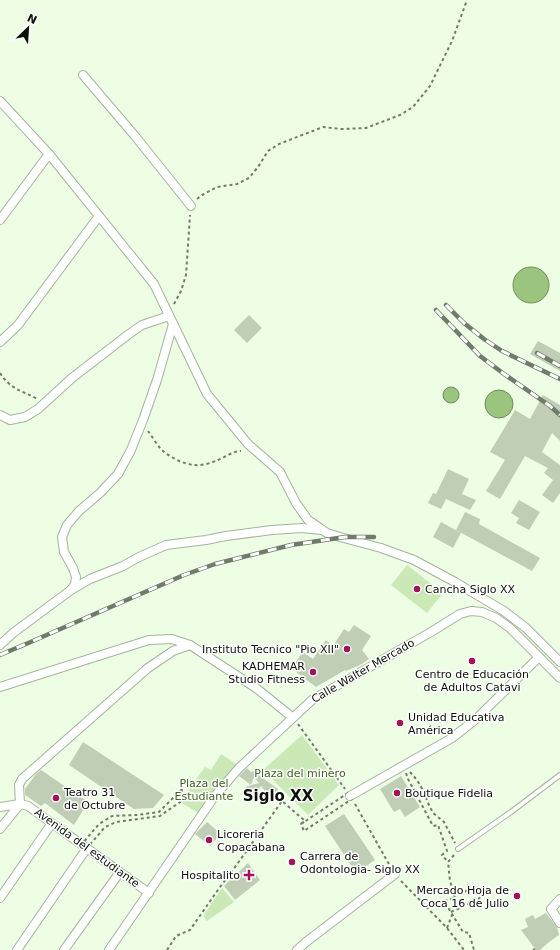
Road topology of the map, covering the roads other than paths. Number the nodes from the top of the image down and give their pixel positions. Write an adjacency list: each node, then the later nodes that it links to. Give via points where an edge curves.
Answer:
1 (83, 75): 4 (street, via 136,136)
2 (0, 101): 3 (street)
3 (50, 154): 5 (street); 6 (street)
4 (191, 206)
5 (99, 216): 7 (street, via 154,284); 8 (street, via 18,325)
6 (0, 220)
7 (171, 320): 9 (street, via 142,325 25,417 10,420); 10 (street, via 207,394 248,444 280,472 308,520); 11 (street, via 157,380 131,450 118,474 78,511 67,525 62,537 64,552 76,577)
8 (0, 342)
9 (0, 415)
10 (323, 530): 11 (street, via 272,530 166,545); 15 (street, via 414,560 448,578 504,611 526,628)
11 (71, 590): 12 (street, via 13,632)
12 (0, 645)
13 (190, 645): 17 (street, via 172,639 149,640); 18 (street, via 256,688); 21 (street, via 173,651 148,668 22,779 19,785)
14 (538, 658): 16 (street, Calle Walter Mercado); 18 (street, Calle Walter Mercado, via 505,624 482,612 471,611 460,614 312,700); 20 (street, via 476,719 452,738)
15 (560, 662)
16 (560, 678)
17 (0, 687)
18 (292, 717): 29 (street, Calle Walter Mercado, via 239,768 214,797)
19 (560, 775): 26 (lane)
20 (350, 796)
21 (20, 804): 22 (street); 23 (street, Avenida del estudiante, via 28,806); 24 (street)
22 (0, 807)
23 (52, 823): 25 (street, Avenida del estudiante); 30 (street)
24 (0, 829)
25 (85, 846): 27 (street, Avenida del estudiante); 33 (street)
26 (458, 850)
27 (120, 872): 29 (street, Avenida del estudiante); 34 (street)
28 (395, 874): 36 (street)
29 (149, 893): 35 (street, Calle Walter Mercado)
30 (0, 898)
31 (560, 899): 32 (street, via 551,908)
32 (560, 923)
33 (17, 950)
34 (64, 950)
35 (109, 950)
36 (297, 950)

